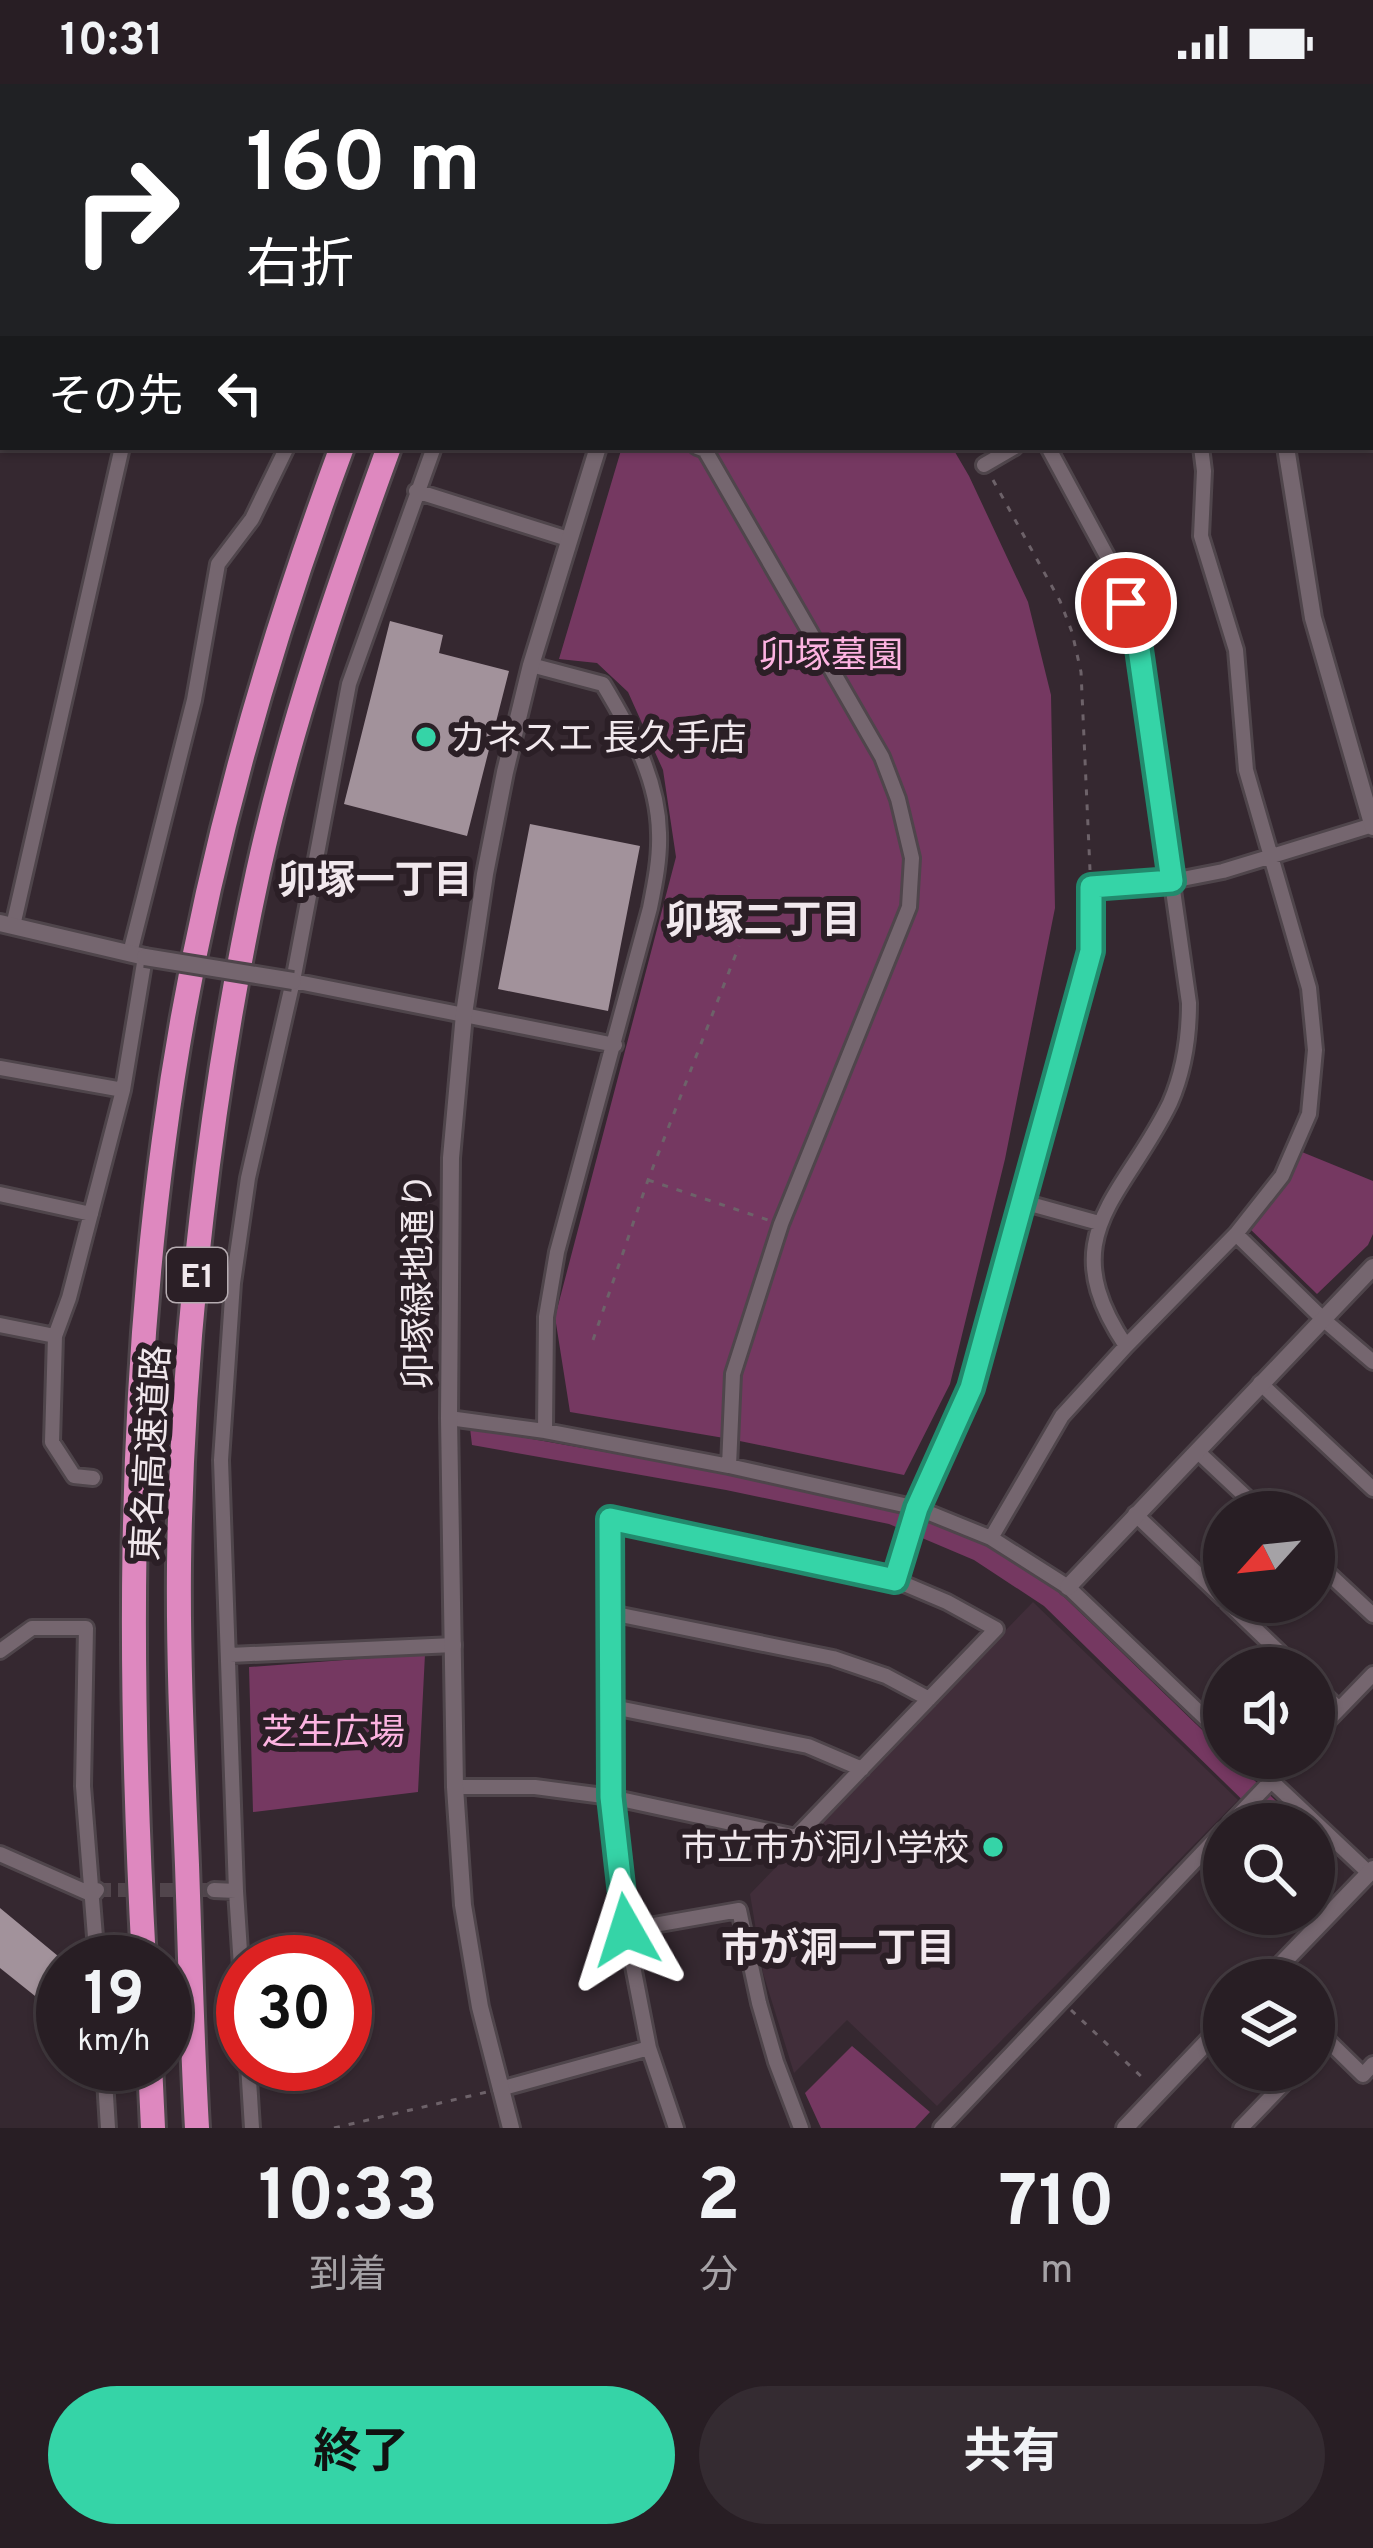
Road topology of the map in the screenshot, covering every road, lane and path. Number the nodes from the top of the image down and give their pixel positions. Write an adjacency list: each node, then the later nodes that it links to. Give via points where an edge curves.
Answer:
1 (121, 450): 20 (street)
2 (286, 450): 22 (street, via 252,519 218,564)
3 (341, 450): 84 (highway, 東名高速道路 / E1, via 253,710 187,995 164,1136 132,1559)
4 (388, 450): 100 (highway, 東名高速道路 / E1, via 294,725 258,872 199,1255 179,1564)
5 (433, 450): 13 (street)
6 (597, 450): 14 (street, 卯塚緑地通り)
7 (705, 450): 33 (street, via 881,757 912,858 909,907)
8 (1010, 450): 12 (street)
9 (1050, 450): 18 (street, via 1115,572 1137,635)
10 (1201, 450): 17 (street, via 1201,536 1236,650 1246,770)
11 (1286, 450): 16 (street, via 1312,618)
12 (984, 465): 19 (path, via 1072,632 1081,672)
13 (416, 491): 14 (street); 23 (street, via 349,684)
14 (568, 539): 15 (street, 卯塚緑地通り)
15 (531, 665): 24 (street, 卯塚緑地通り); 25 (street, via 604,684 652,790 657,870)
16 (1373, 826): 17 (street)
17 (1272, 856): 18 (street); 34 (street, via 1309,988 1315,1050 1309,1114 1282,1176)
18 (1172, 881): 19 (street); 32 (street, via 1190,1003 1183,1065 1162,1118)
19 (1091, 887): 30 (street, via 1091,951)
20 (7, 924): 22 (street)
21 (739, 946): 28 (path)
22 (137, 955): 23 (street, bridge); 27 (street)
23 (293, 981): 24 (street); 63 (street, via 233,1283 221,1460)
24 (464, 1015): 25 (street); 43 (street, 卯塚緑地通り, via 451,1158)
25 (615, 1045): 44 (street, via 557,1252)
26 (0, 1068): 27 (street)
27 (123, 1090): 31 (street)
28 (648, 1180): 33 (path); 39 (path)
29 (0, 1194): 31 (street)
30 (1023, 1202): 32 (street); 50 (street, via 971,1388)
31 (91, 1214): 38 (street)
32 (1099, 1223): 40 (street, via 1099,1297)
33 (781, 1224): 46 (street, via 733,1374)
34 (1237, 1234): 36 (street); 40 (street)
35 (1373, 1267): 36 (street)
36 (1324, 1319): 41 (street); 42 (street)
37 (0, 1325): 38 (street)
38 (55, 1336): 47 (street, via 52,1442 74,1476)
39 (593, 1340)
40 (1126, 1346): 52 (street, via 1062,1417)
41 (1373, 1363)
42 (1260, 1383): 45 (street); 48 (street)
43 (449, 1418): 44 (street); 60 (street, 卯塚緑地通り)
44 (545, 1431): 46 (street)
45 (1197, 1451): 49 (street); 51 (street)
46 (729, 1466): 50 (street)
47 (93, 1478)
48 (1373, 1489)
49 (1240, 1491)
50 (917, 1508): 52 (street); 54 (street)
51 (1135, 1514): 53 (street); 56 (street)
52 (991, 1538): 56 (street)
53 (1203, 1579)
54 (895, 1580): 57 (street, via 610,1519); 65 (street, via 996,1629)
55 (1335, 1580): 58 (street)
56 (1068, 1587): 70 (street)
57 (611, 1613): 65 (street, via 832,1658); 67 (street)
58 (1373, 1616)
59 (1249, 1623): 61 (street)
60 (454, 1645): 63 (street); 73 (street, 卯塚緑地通り)
61 (1274, 1647)
62 (0, 1651): 81 (street, via 32,1628 86,1628 83,1786)
63 (230, 1654): 80 (street)
64 (1373, 1674): 68 (street)
65 (929, 1699): 71 (street)
66 (1335, 1705): 68 (street)
67 (613, 1707): 71 (street, via 808,1746); 74 (street)
68 (1339, 1709): 69 (street)
69 (1335, 1713)
70 (1203, 1716)
71 (862, 1769): 74 (street, via 796,1837)
72 (1271, 1780): 75 (street); 78 (street)
73 (455, 1787): 74 (street); 93 (street, 卯塚緑地通り, via 463,1905)
74 (611, 1797): 82 (street)
75 (1249, 1803)
76 (1203, 1852): 87 (street)
77 (0, 1854): 81 (street)
78 (1371, 1871): 86 (street)
79 (214, 1889): 80 (street)
80 (236, 1891): 85 (street)
81 (95, 1893): 83 (street)
82 (626, 1930): 90 (street); 105 (street, via 739,1910 758,2002)
83 (97, 1935)
84 (143, 1935)
85 (239, 1935)
86 (1287, 1959)
87 (1061, 2001): 92 (path); 106 (street)
88 (1203, 2046): 107 (street)
89 (1335, 2047): 91 (street, via 1363,2075)
90 (649, 2048): 93 (street); 104 (street)
91 (1373, 2064)
92 (1146, 2081)
93 (500, 2089): 102 (path); 103 (street, 卯塚緑地通り)
94 (106, 2091): 98 (street)
95 (151, 2091): 99 (highway)
96 (250, 2091): 101 (street)
97 (1277, 2091): 108 (street)
98 (108, 2128)
99 (153, 2128)
100 (197, 2128)
101 (252, 2128)
102 (334, 2128)
103 (511, 2128)
104 (676, 2128)
105 (801, 2128)
106 (941, 2128)
107 (1125, 2128)
108 (1241, 2128)

